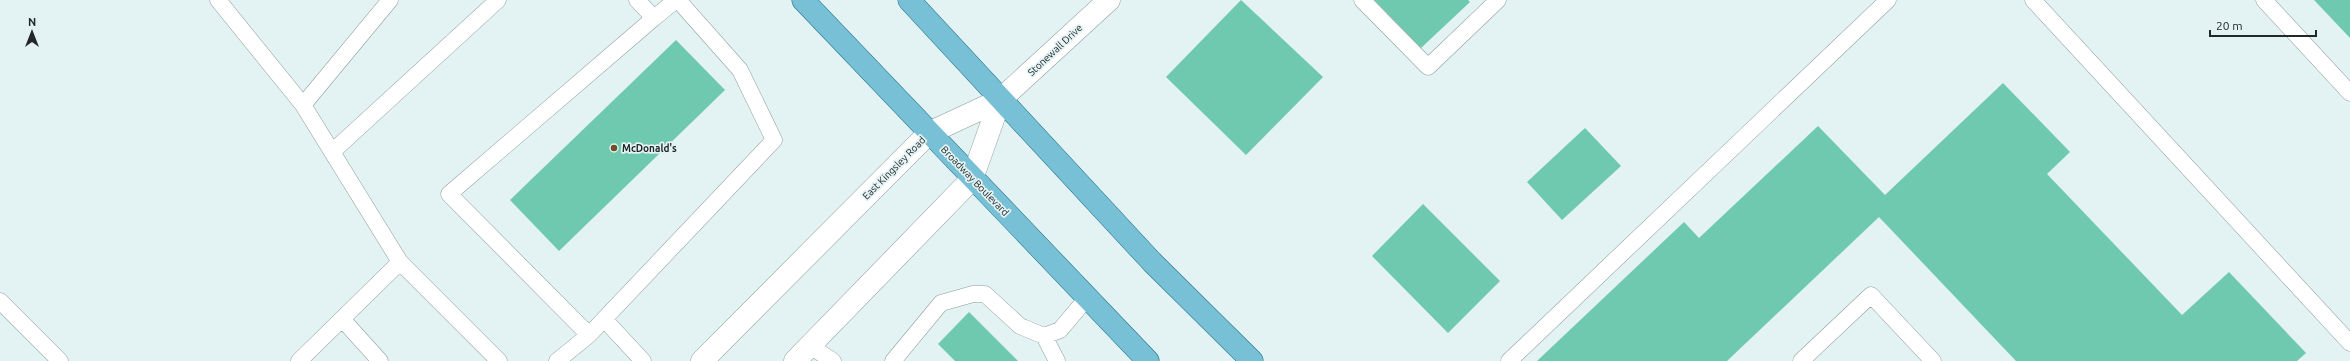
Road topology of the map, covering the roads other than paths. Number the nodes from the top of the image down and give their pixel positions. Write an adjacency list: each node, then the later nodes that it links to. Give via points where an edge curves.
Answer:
1 (218, 0): 17 (lane)
2 (390, 0): 17 (lane)
3 (498, 0): 19 (lane)
4 (637, 0): 14 (lane)
5 (677, 0): 14 (lane); 25 (lane, via 740,70 774,140)
6 (802, 0): 18 (main road, Broadway Boulevard)
7 (909, 0): 16 (main road)
8 (1109, 0): 16 (main road, Stonewall Drive)
9 (1362, 0): 10 (lane, via 1428,67)
10 (1498, 0)
11 (1888, 0): 43 (lane)
12 (2033, 0): 28 (lane)
13 (2264, 0): 15 (lane)
14 (654, 18): 26 (lane, via 449,194)
15 (2350, 93)
16 (1000, 100): 18 (main road, East Kingsley Road); 20 (main road); 42 (main road, via 1152,262)
17 (303, 105): 19 (lane)
18 (929, 134): 20 (main road, Broadway Boulevard); 37 (main road, East Kingsley Road)
19 (332, 152): 21 (lane)
20 (972, 179): 22 (main road, Broadway Boulevard); 29 (main road)
21 (400, 262): 24 (lane); 34 (lane)
22 (1087, 298): 27 (lane, via 1060,330); 41 (main road, Broadway Boulevard)
23 (0, 301): 31 (lane)
24 (343, 320): 32 (lane); 33 (lane)
25 (604, 320): 26 (lane); 36 (lane)
26 (589, 335): 35 (lane)
27 (1044, 336): 39 (lane, via 1020,326 985,294 973,294 940,303); 40 (lane)
28 (2350, 343)
29 (803, 354): 38 (lane)
30 (1924, 358): 44 (lane, via 1871,295)
31 (60, 361)
32 (299, 361)
33 (380, 361)
34 (499, 361)
35 (557, 361)
36 (643, 361)
37 (702, 361)
38 (833, 361)
39 (893, 361)
40 (1057, 361)
41 (1148, 361)
42 (1252, 361)
43 (1509, 361)
44 (1801, 361)

